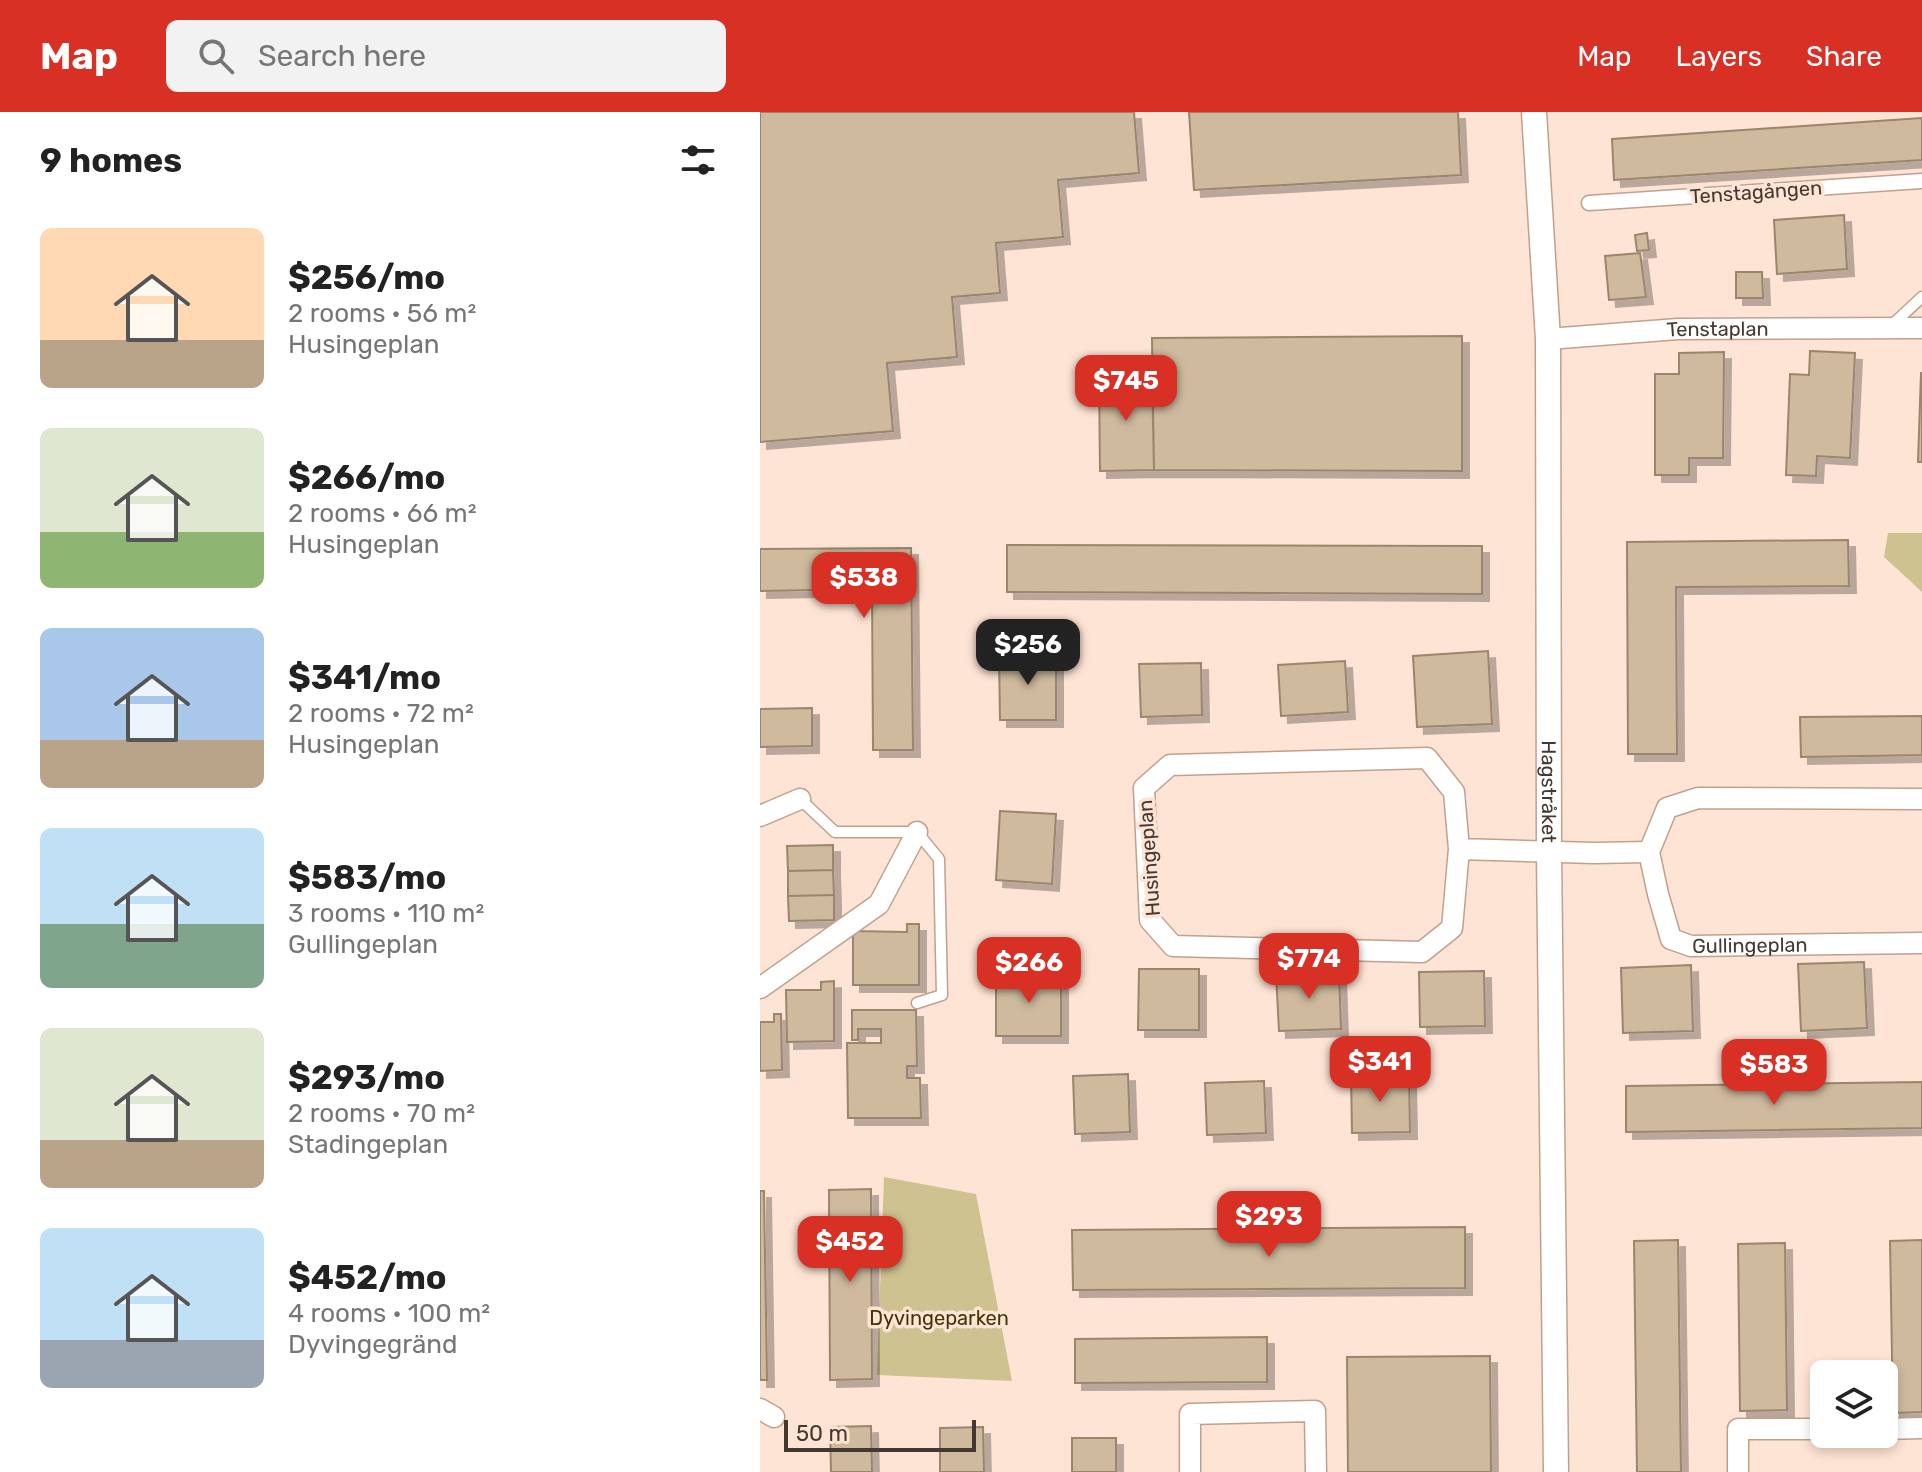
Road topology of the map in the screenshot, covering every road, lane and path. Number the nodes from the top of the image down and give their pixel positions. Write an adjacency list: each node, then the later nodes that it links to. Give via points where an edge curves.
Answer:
1 (1534, 112): 7 (street, Hagstråket)
2 (1922, 181): 3 (street, Tenstagången)
3 (1589, 203)
4 (1922, 297): 5 (lane)
5 (1889, 328): 6 (street, Tenstaplan); 7 (street, Tenstaplan, via 1678,329)
6 (1922, 328)
7 (1548, 339): 13 (street, Hagstråket)
8 (800, 799): 10 (street); 11 (lane, via 835,832)
9 (1922, 799): 14 (street, via 1698,798 1667,808)
10 (760, 816)
11 (917, 832): 16 (street, via 879,904); 17 (lane, via 939,859 942,995)
12 (1459, 849): 12 (street, Husingeplan, via 1454,792 1427,758 1170,765 1144,788 1150,920 1173,946 1422,952 1452,928); 13 (street)
13 (1549, 851): 14 (street); 23 (street, Hagstråket)
14 (1649, 852): 15 (street, Gullingeplan, via 1671,939 1691,946)
15 (1922, 943)
16 (760, 988)
17 (917, 1003)
18 (1922, 1428): 20 (street)
19 (1810, 1429): 24 (street, via 1738,1429)
20 (1898, 1429)
21 (1190, 1472): 22 (street, via 1190,1414 1315,1411)
22 (1316, 1472)
23 (1556, 1472)
24 (1738, 1472)

